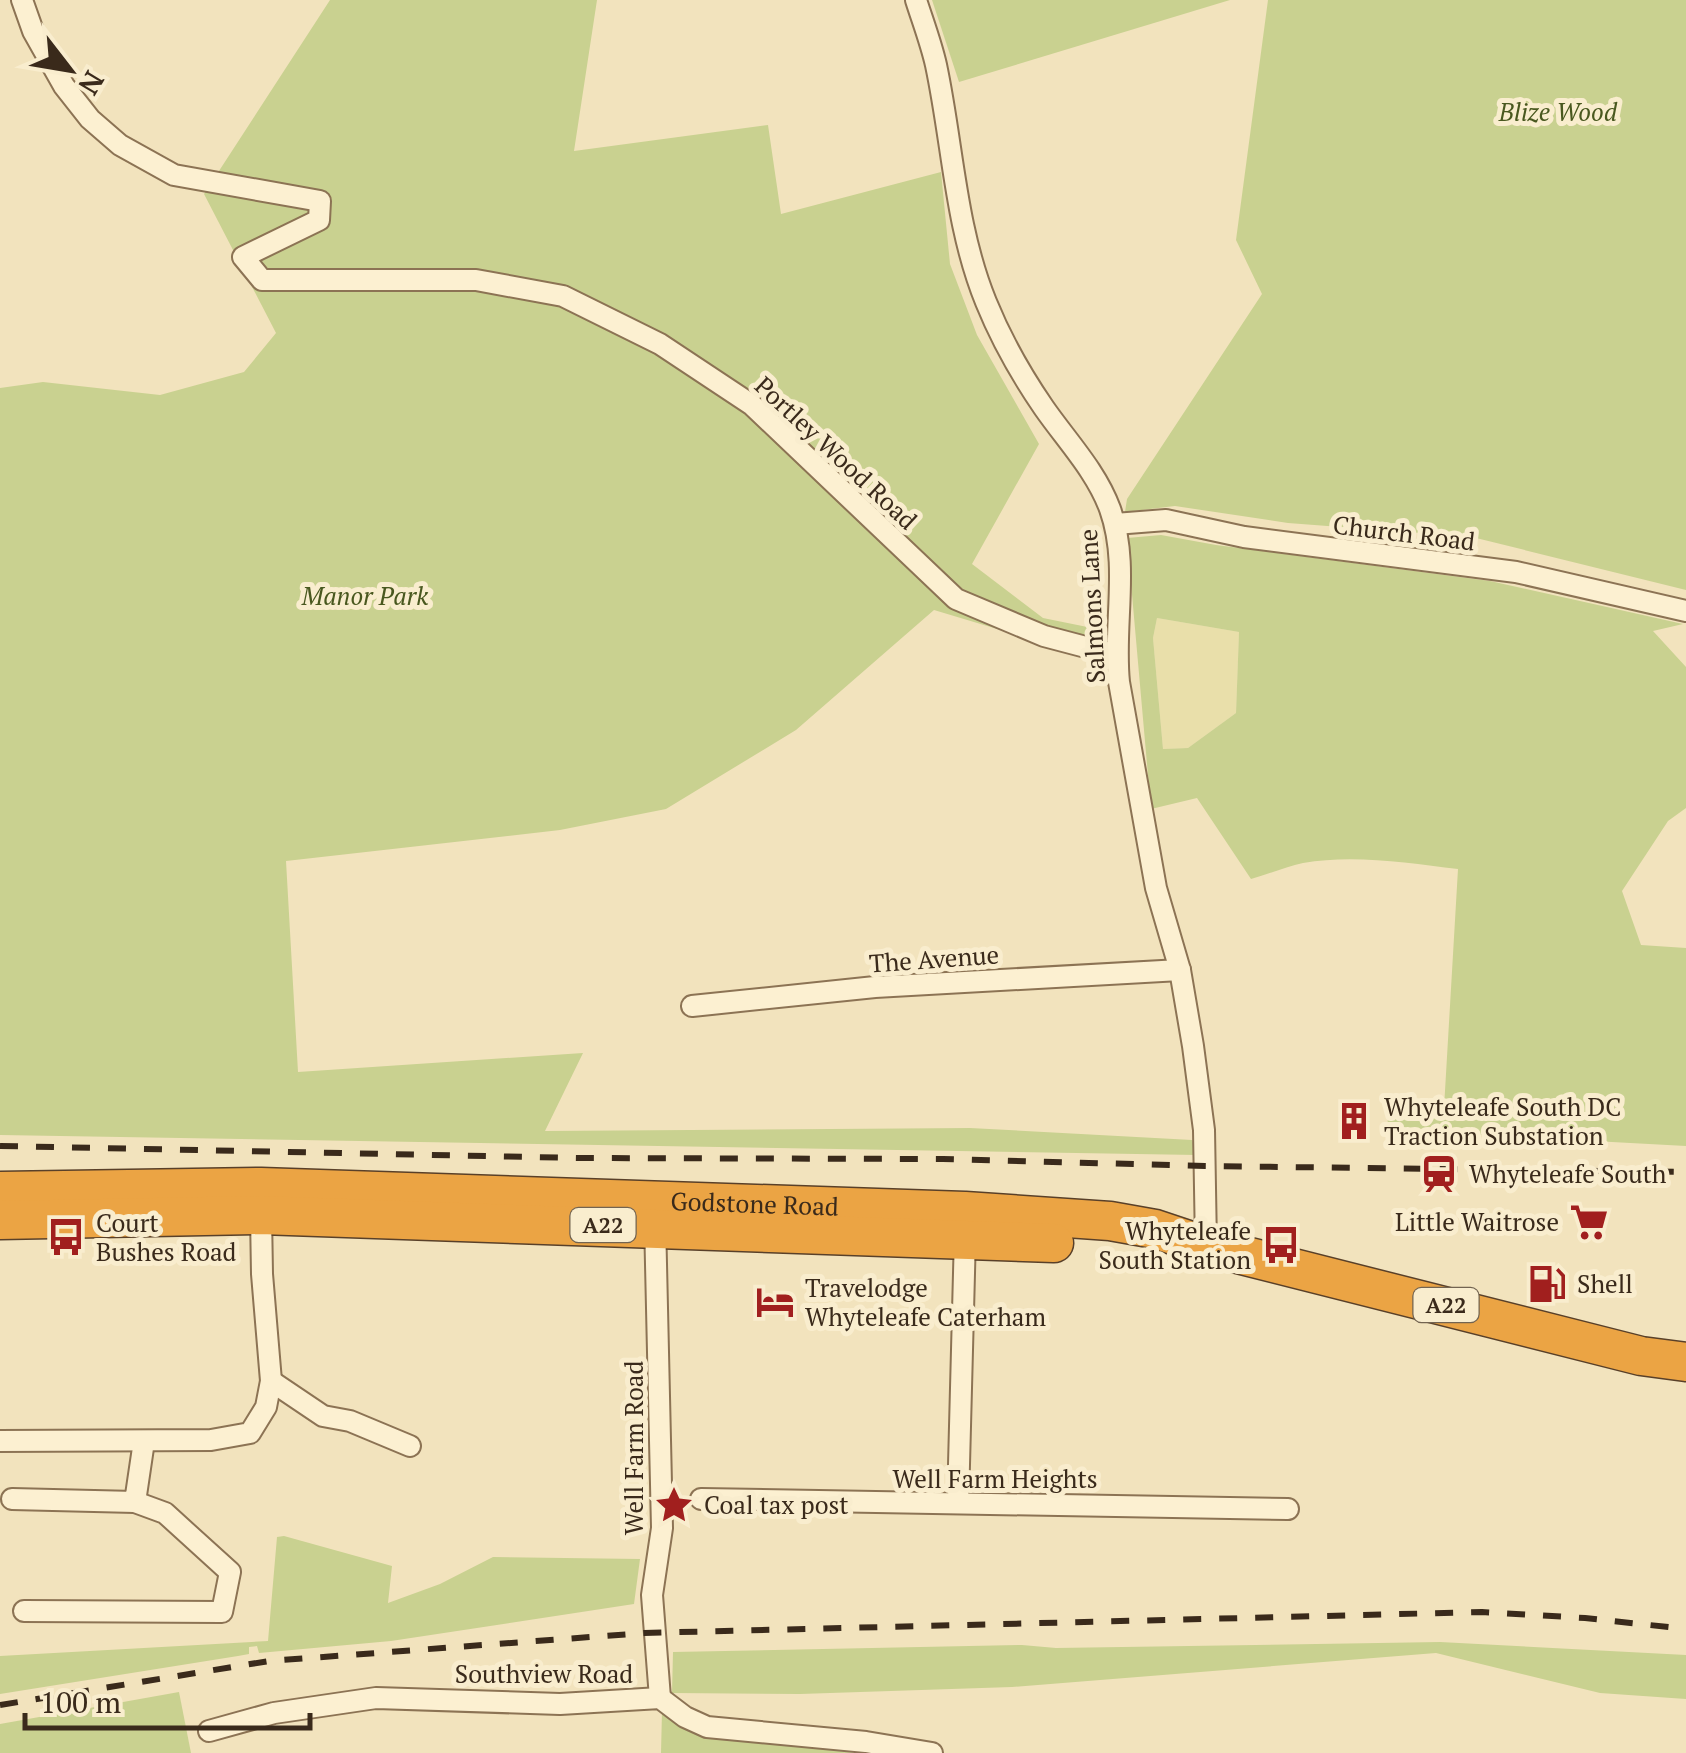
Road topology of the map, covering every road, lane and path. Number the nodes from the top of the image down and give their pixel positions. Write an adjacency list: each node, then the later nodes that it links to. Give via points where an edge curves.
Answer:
1 (22, 0): 5 (street, Portley Wood Road, via 64,86 120,145 174,175 320,202 320,220 243,257 262,280 476,280 563,296 660,344 752,405 956,600 1044,636)
2 (916, 0): 3 (street, Salmons Lane, via 935,64 962,229 986,302 1024,376 1104,494)
3 (1115, 524): 4 (street, Church Road, via 1166,520 1244,537 1516,572); 5 (street, Salmons Lane, via 1121,622)
4 (1686, 611)
5 (1116, 655): 6 (street, Salmons Lane, via 1148,849)
6 (1180, 970): 7 (street, The Avenue); 13 (street, Salmons Lane, via 1204,1130)
7 (692, 1006)
8 (0, 1191): 9 (highway, Godstone Road / A22, via 262,1188)
9 (655, 1213): 10 (highway, Godstone Road / A22); 12 (highway, Godstone Road / A22); 25 (street, Well Farm Road, via 662,1528 652,1594)
10 (261, 1214): 11 (highway, Godstone Road / A22); 15 (street)
11 (0, 1220)
12 (965, 1225): 13 (highway, Godstone Road / A22, via 1155,1248); 22 (street)
13 (1206, 1246): 14 (highway, Godstone Road / A22)
14 (1686, 1362)
15 (270, 1381): 17 (street, via 266,1407 250,1432); 18 (street, via 323,1416)
16 (0, 1441): 17 (street)
17 (144, 1441): 21 (street)
18 (410, 1446)
19 (12, 1499): 21 (street)
20 (700, 1499): 22 (street, Well Farm Heights)
21 (135, 1502): 24 (street, via 164,1514 230,1572 222,1612)
22 (958, 1503): 23 (street, Well Farm Heights)
23 (1288, 1509)
24 (24, 1610)
25 (660, 1698): 26 (street, Southview Road, via 560,1704 376,1698 274,1713); 27 (street, Southview Road, via 707,1727)
26 (210, 1731)
27 (932, 1753)

